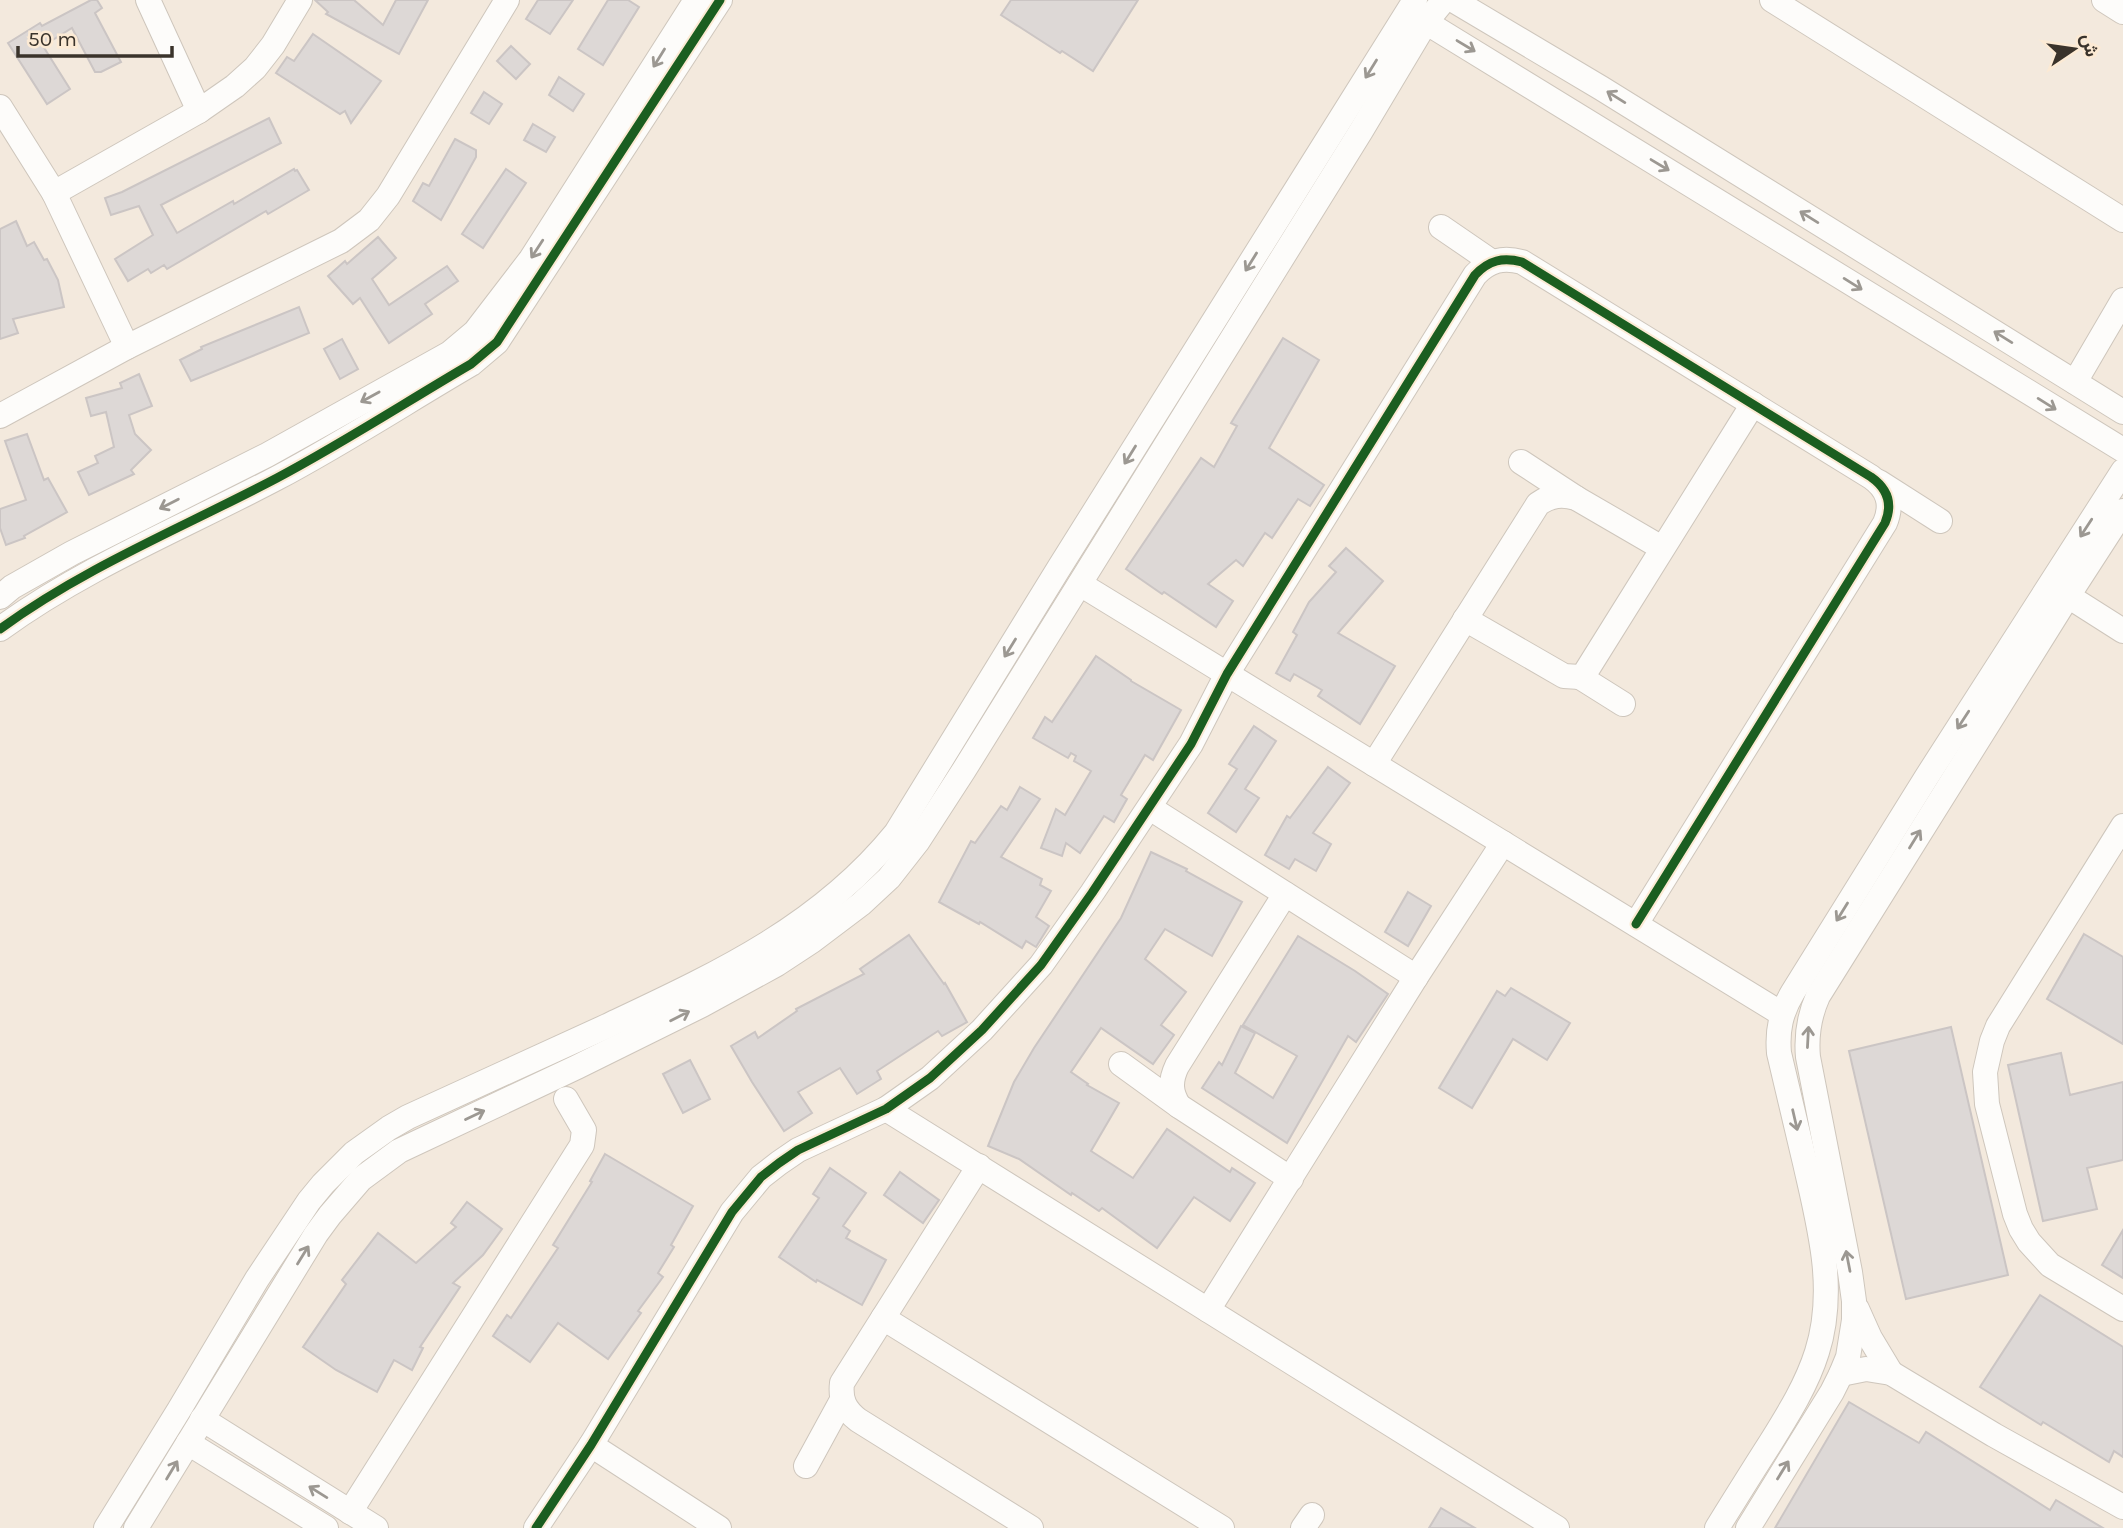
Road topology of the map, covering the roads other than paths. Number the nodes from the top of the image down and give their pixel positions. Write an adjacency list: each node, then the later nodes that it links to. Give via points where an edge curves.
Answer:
1 (148, 0): 13 (street)
2 (300, 0): 13 (street, via 254,68)
3 (507, 0): 21 (street, via 369,220 341,241)
4 (696, 0): 27 (street, one-way to 27, via 531,259 475,332 450,353)
5 (720, 0): 30 (street, via 497,342 471,365)
6 (1444, 0): 10 (street)
7 (1453, 0): 14 (street, one-way to 7)
8 (1772, 0): 17 (street)
9 (2104, 0): 11 (street)
10 (1413, 8): 15 (street, one-way to 15); 36 (street, via 1361,131); 45 (street, one-way to 45)
11 (2123, 12)
12 (0, 107): 16 (street)
13 (199, 111): 16 (street)
14 (1706, 153): 15 (street); 22 (street, one-way to 14)
15 (1689, 183): 26 (street, one-way to 26)
16 (54, 193): 21 (street)
17 (2123, 220)
18 (1441, 227): 19 (street)
19 (1492, 262): 23 (street, via 1522,262); 42 (street, via 1475,275)
20 (2123, 300): 22 (street)
21 (127, 347): 25 (street)
22 (2075, 382): 24 (street)
23 (1753, 404): 31 (street); 35 (street)
24 (2123, 412)
25 (0, 416)
26 (2123, 450)
27 (267, 455): 30 (street); 38 (street, one-way to 38, via 72,553)
28 (1521, 462): 32 (street)
29 (2123, 471): 48 (street, one-way to 48)
30 (279, 477): 40 (street, via 84,575)
31 (1879, 482): 34 (street); 53 (street, via 1888,498 1885,523)
32 (1576, 498): 35 (street); 39 (street, via 1560,495 1538,504)
33 (2123, 511): 37 (street)
34 (1940, 521)
35 (1662, 548): 43 (street)
36 (1080, 584): 42 (street); 47 (street)
37 (2068, 596): 41 (street); 48 (street)
38 (0, 597)
39 (1465, 618): 43 (street, via 1564,676); 46 (street)
40 (0, 629)
41 (2123, 631)
42 (1227, 674): 46 (street); 49 (street, via 1196,736)
43 (1580, 677): 44 (street)
44 (1623, 704)
45 (942, 759): 47 (street); 63 (street, via 877,857 831,899 722,971 408,1117 371,1140 323,1184)
46 (1374, 764): 51 (street)
47 (964, 770): 64 (street, one-way to 47, via 345,1196 399,1151 740,985 853,910 901,863)
48 (1936, 784): 55 (street, one-way to 55); 62 (street, one-way to 48, via 1807,1042 1812,1010)
49 (1150, 808): 52 (street); 59 (street, via 1068,929 1016,993 930,1078)
50 (2121, 833): 66 (street, via 1998,1026 1988,1056 1985,1088 2015,1214 2029,1242 2050,1265)
51 (1503, 843): 53 (street); 54 (street)
52 (1285, 894): 54 (street); 58 (street, via 1177,1066 1171,1087)
53 (1636, 924): 55 (street)
54 (1416, 977): 61 (street)
55 (1782, 1014): 62 (street, one-way to 62, via 1779,1054)
56 (1121, 1064): 58 (street)
57 (566, 1100): 77 (street, via 584,1130 582,1145)
58 (1179, 1106): 61 (street)
59 (886, 1109): 60 (street); 74 (street, via 798,1150 746,1194)
60 (979, 1166): 67 (street); 68 (street)
61 (1291, 1179): 67 (street)
62 (1824, 1194): 65 (street, one-way to 62); 88 (street, via 1827,1292 1818,1350 1794,1404)
63 (257, 1279): 64 (street); 79 (street)
64 (279, 1293): 72 (street)
65 (1854, 1301): 69 (street); 70 (street, via 1852,1339)
66 (2123, 1309)
67 (1208, 1310): 78 (street)
68 (883, 1318): 71 (street, via 842,1383); 86 (street)
69 (1891, 1373): 70 (street, via 1866,1369); 76 (street)
70 (1841, 1374): 89 (street, one-way to 70)
71 (842, 1400): 75 (street); 85 (street, via 858,1420)
72 (202, 1419): 73 (street); 77 (street, one-way to 72)
73 (188, 1443): 80 (street, one-way to 73); 81 (street)
74 (591, 1445): 83 (street); 84 (street)
75 (806, 1466)
76 (2123, 1507)
77 (350, 1512): 82 (street)
78 (1520, 1518): 87 (street)
79 (106, 1528)
80 (136, 1528)
81 (326, 1528)
82 (376, 1528)
83 (536, 1528)
84 (719, 1528)
85 (1031, 1528)
86 (1222, 1528)
87 (1557, 1528)
88 (1717, 1528)
89 (1748, 1528)

